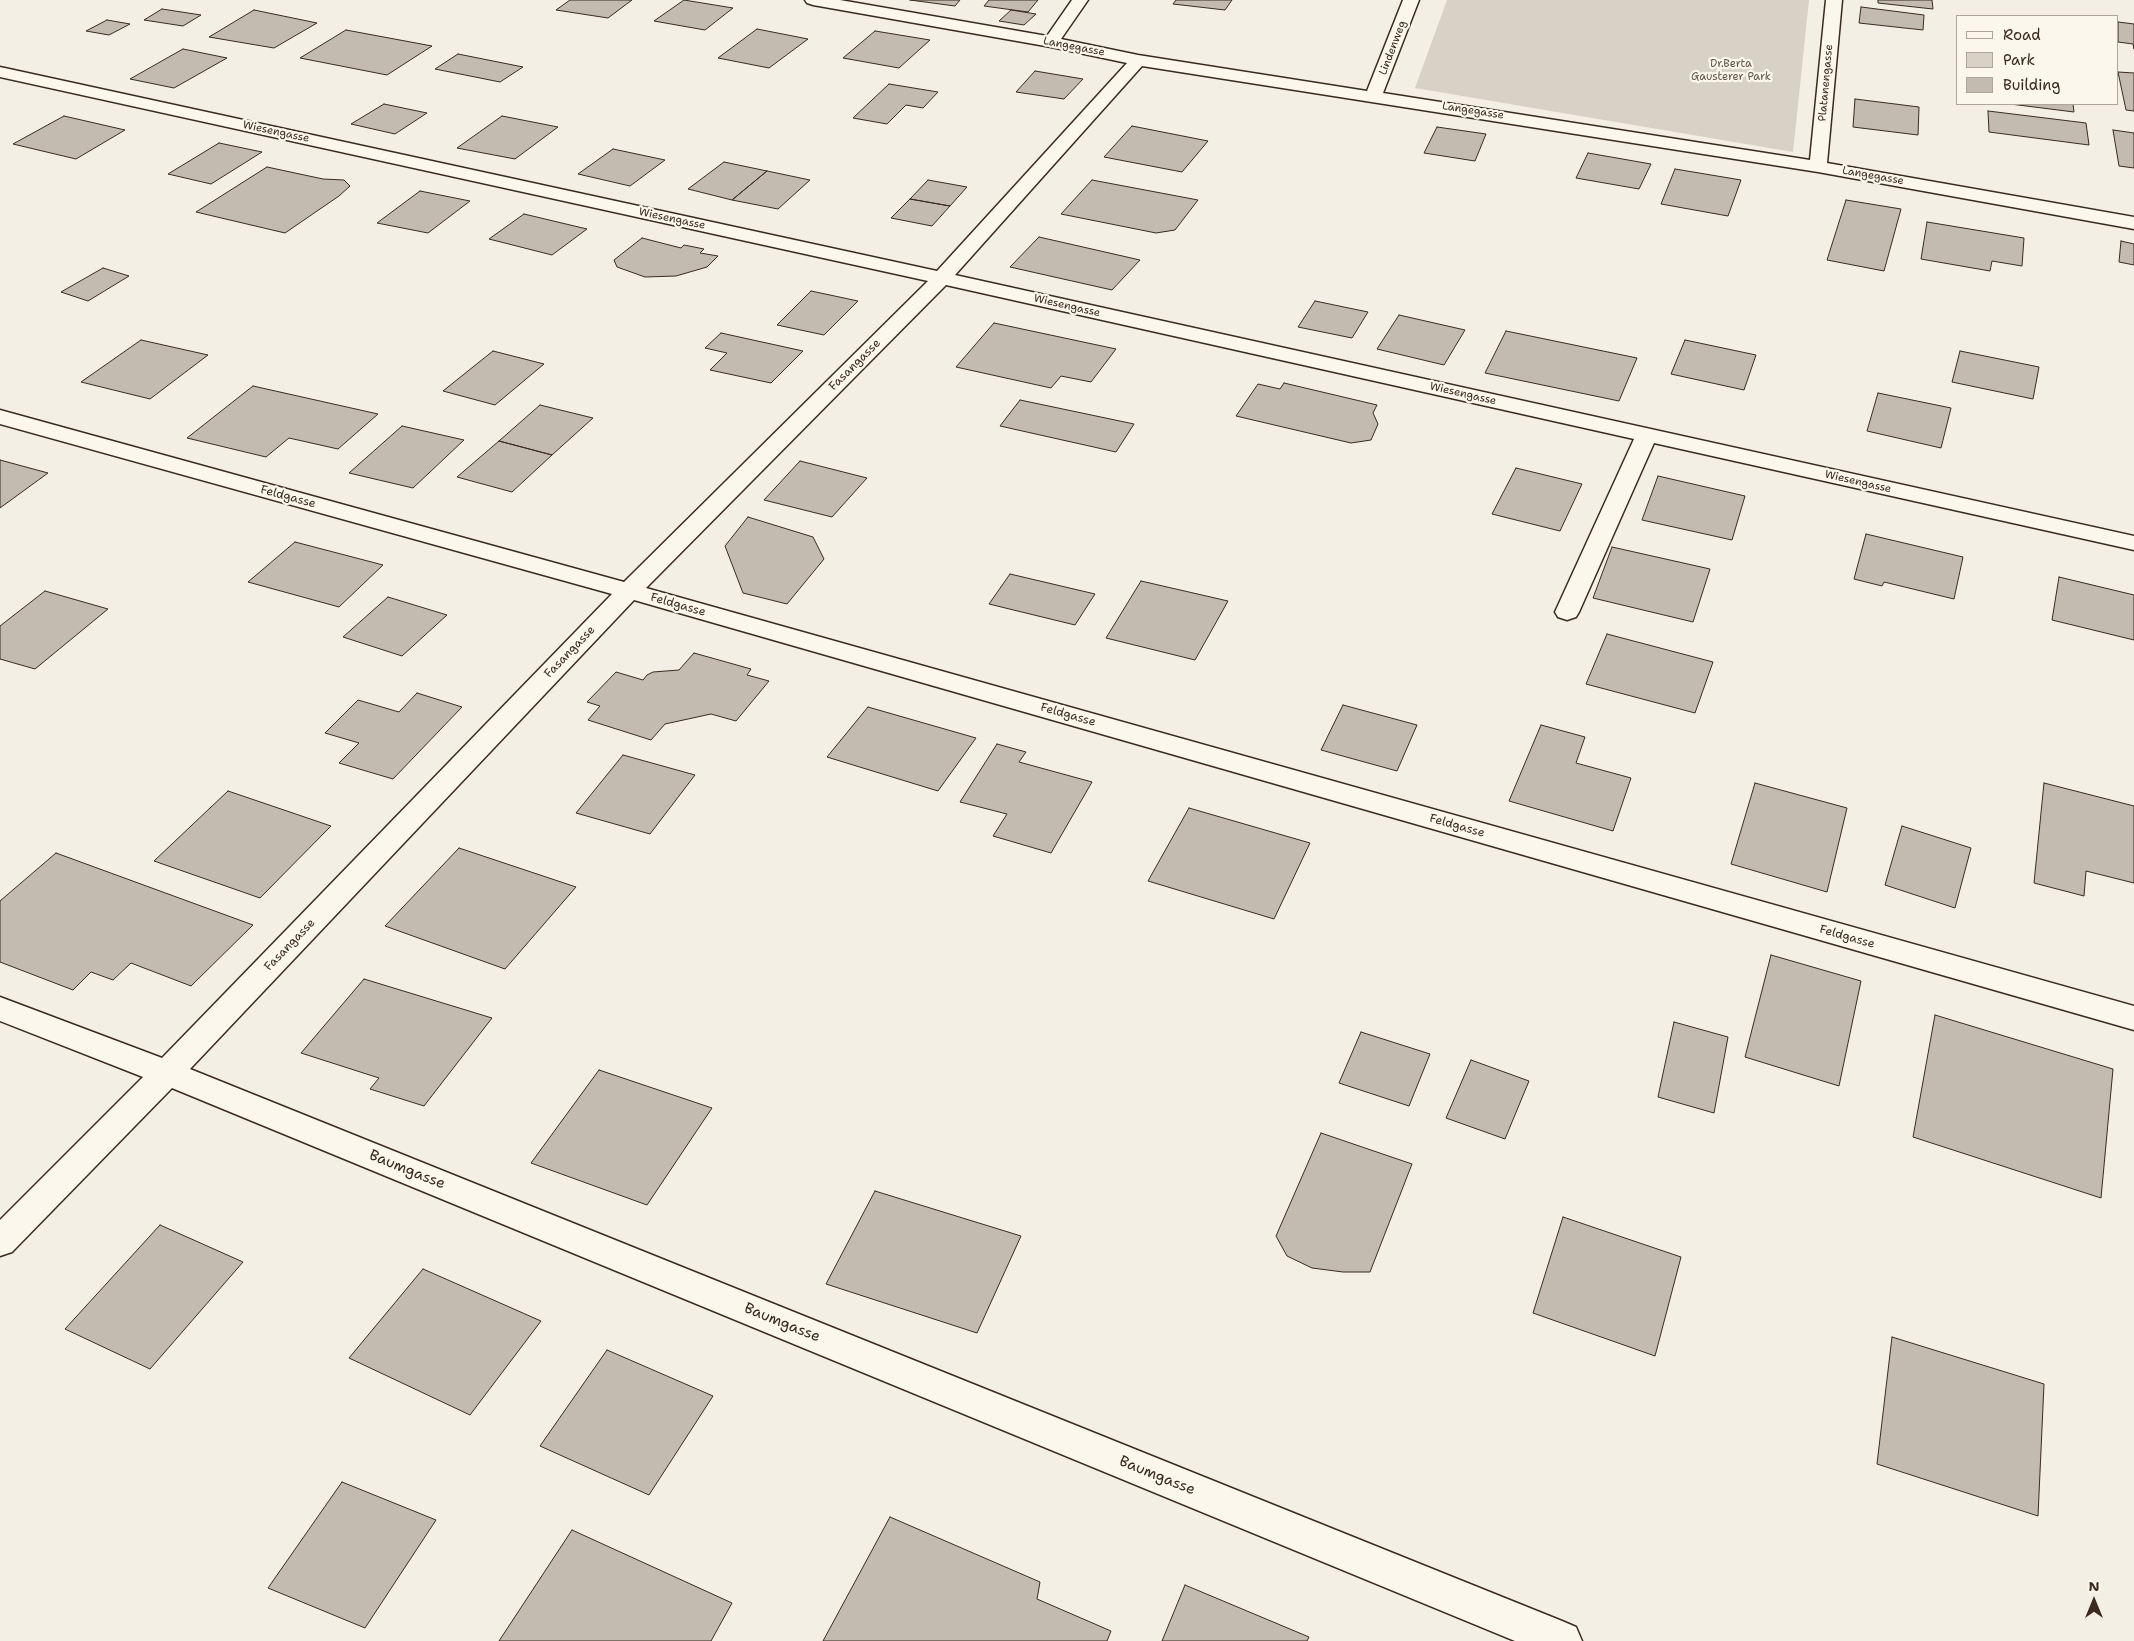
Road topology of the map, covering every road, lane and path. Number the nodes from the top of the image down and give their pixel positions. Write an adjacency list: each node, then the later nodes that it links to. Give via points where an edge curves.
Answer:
1 (813, 0): 5 (street, Langegasse)
2 (1080, 0): 6 (street)
3 (1411, 0): 9 (street, Lindenweg)
4 (1834, 0): 10 (street, Platanengasse)
5 (880, 5): 6 (street, Langegasse)
6 (1051, 42): 7 (street, Langegasse)
7 (1138, 60): 9 (street, Langegasse); 12 (street, Fasangasse)
8 (0, 72): 12 (street, Wiesengasse)
9 (1374, 96): 10 (street, Langegasse)
10 (1818, 167): 11 (street, Langegasse)
11 (2134, 222)
12 (942, 278): 14 (street, Wiesengasse); 16 (street, Fasangasse)
13 (0, 418): 16 (street, Feldgasse)
14 (1647, 435): 15 (street, Wiesengasse); 17 (street)
15 (2134, 543)
16 (629, 591): 19 (street, Feldgasse); 20 (street, Fasangasse)
17 (1567, 612)
18 (0, 1009): 20 (street, Baumgasse)
19 (2134, 1018)
20 (167, 1073): 21 (street, Fasangasse); 22 (street, Baumgasse)
21 (0, 1242)
22 (1562, 1641)

